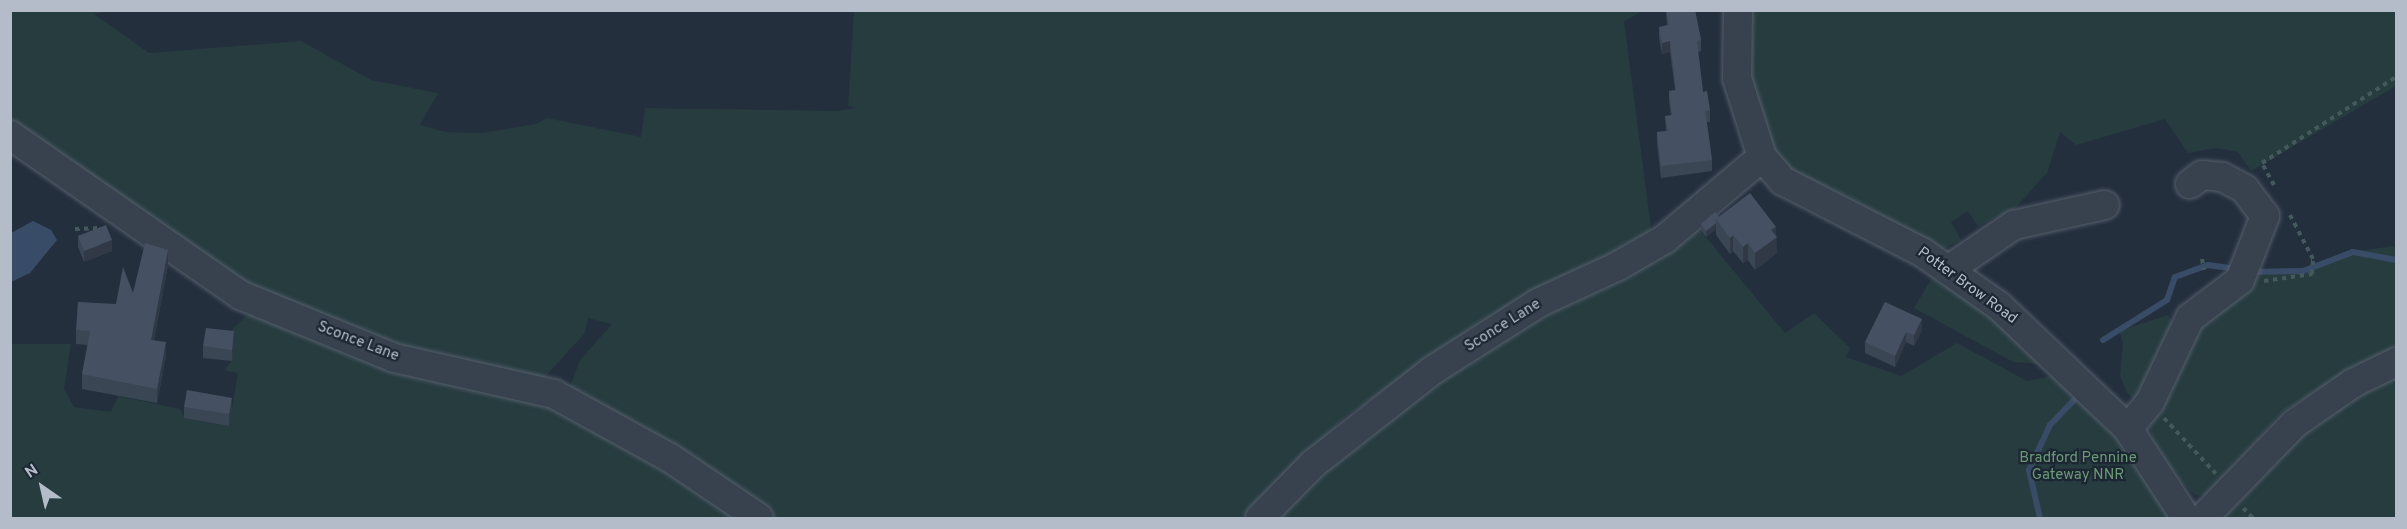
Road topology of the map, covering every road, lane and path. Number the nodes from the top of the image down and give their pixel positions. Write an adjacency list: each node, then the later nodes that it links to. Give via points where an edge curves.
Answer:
1 (1738, 10): 4 (street, Potter Brow Road, via 1737,78)
2 (2397, 77): 5 (path, via 2262,163)
3 (10, 135): 17 (street, Sconce Lane, via 240,295 394,358 554,394 670,458)
4 (1762, 157): 10 (street, Potter Brow Road, via 1783,181 1922,252); 18 (street, Sconce Lane, via 1665,239 1538,303 1433,370 1313,464)
5 (2266, 170)
6 (2190, 184): 12 (street, via 2202,175 2215,174 2245,189 2265,216)
7 (2105, 205): 10 (street, via 2014,225)
8 (2202, 259): 11 (path)
9 (2313, 259): 12 (path, via 2312,274 2281,281)
10 (1948, 270): 15 (street, Potter Brow Road, via 1999,306)
11 (2204, 270)
12 (2244, 271): 14 (street, via 2190,318)
13 (2397, 362): 16 (street, via 2353,383 2294,424)
14 (2150, 402): 15 (street); 16 (path)
15 (2128, 429): 19 (street, Potter Brow Road)
16 (2229, 488): 20 (street)
17 (759, 519)
18 (1260, 519)
19 (2186, 519)
20 (2203, 519)

